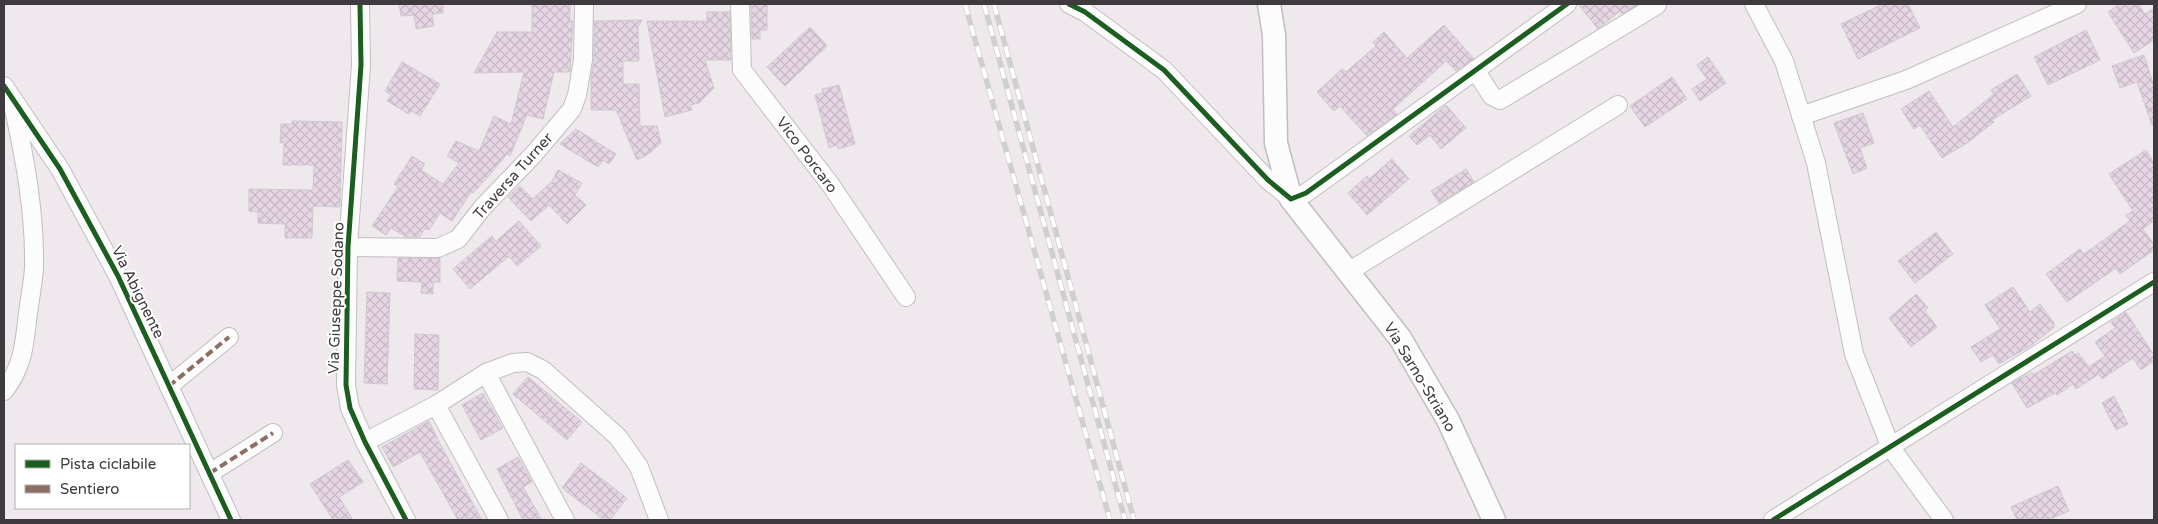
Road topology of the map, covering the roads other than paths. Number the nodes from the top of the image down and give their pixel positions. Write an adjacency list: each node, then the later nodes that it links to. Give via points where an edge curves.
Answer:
1 (360, 4): 15 (street, Via Giuseppe Sodano, via 361,65)
2 (584, 4): 15 (street, Traversa Turner, via 583,60 572,109 534,155 483,207 458,240 438,248)
3 (740, 4): 18 (street, Vico Porcaro, via 742,70 830,184)
4 (1069, 4): 14 (street, via 1085,12 1164,70 1268,180)
5 (1269, 4): 14 (main road, via 1274,35 1276,143)
6 (1567, 4): 10 (street)
7 (1754, 4): 13 (street, via 1784,60)
8 (2077, 4): 13 (street, via 1906,80)
9 (1657, 5): 10 (street, via 1500,100 1492,96)
10 (1475, 70): 14 (street, via 1306,193)
11 (5, 87): 21 (street, Via Abignente, via 60,169 114,267); 22 (street, via 23,151 34,268 24,351 16,375)
12 (1618, 105): 16 (street)
13 (1801, 116): 26 (street, via 1816,163 1854,354)
14 (1291, 199): 16 (main road, Via Sarno-Striano)
15 (348, 247): 25 (street, Via Giuseppe Sodano, via 346,385 350,408)
16 (1348, 272): 33 (main road, Via Sarno-Striano, via 1400,338 1448,420)
17 (2154, 282): 26 (street)
18 (906, 297)
19 (229, 336): 21 (street)
20 (486, 374): 23 (street); 31 (street); 32 (street, via 513,363 528,362 543,370 618,437 639,467)
21 (169, 386): 27 (street, Via Abignente)
22 (4, 392)
23 (436, 405): 25 (street); 30 (street)
24 (272, 433): 27 (street)
25 (365, 442): 29 (street, Via Giuseppe Sodano)
26 (1891, 448): 34 (street); 35 (street)
27 (210, 474): 28 (street, Via Abignente)
28 (232, 520)
29 (406, 520)
30 (499, 520)
31 (565, 520)
32 (658, 520)
33 (1494, 520)
34 (1773, 520)
35 (1944, 520)

